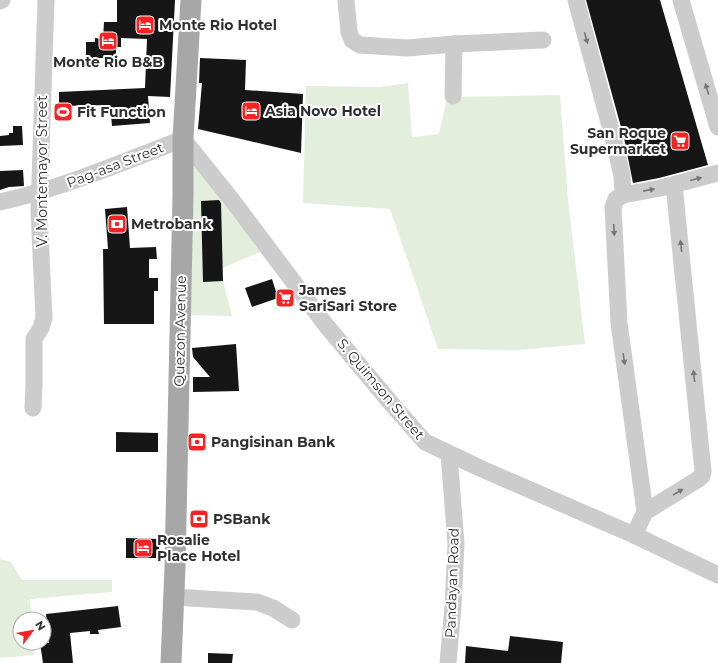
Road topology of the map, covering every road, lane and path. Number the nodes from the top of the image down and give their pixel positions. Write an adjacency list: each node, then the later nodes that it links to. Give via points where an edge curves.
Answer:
1 (46, 0): 13 (street, V. Montemayor Street)
2 (191, 0): 10 (main road, Quezon Avenue)
3 (346, 0): 7 (street, via 349,32 352,40 360,45 407,48)
4 (576, 0): 14 (street, one-way to 14, via 614,141 622,176)
5 (681, 0): 9 (street, one-way to 5)
6 (543, 40): 7 (street)
7 (454, 44): 8 (street)
8 (453, 96)
9 (718, 126)
10 (183, 139): 13 (street, Pag-asa Street); 17 (street, S. Quimson Street, via 326,324 390,402 425,442); 21 (main road, Quezon Avenue, via 184,195)
11 (718, 173): 12 (street, one-way to 11)
12 (674, 185): 14 (street, one-way to 12); 18 (street, one-way to 12, via 697,480 704,471)
13 (40, 192): 15 (street, Pag-asa Street); 16 (street, V. Montemayor Street, via 44,318 34,339)
14 (623, 195): 18 (street, one-way to 18, via 616,199 613,208 619,323)
15 (0, 202)
16 (33, 408)
17 (449, 454): 19 (street, S. Quimson Street); 24 (street, Pandayan Road, via 456,544)
18 (645, 512): 19 (street)
19 (634, 535): 20 (street, S. Quimson Street)
20 (718, 575)
21 (173, 597): 22 (street, via 257,602); 23 (main road, Quezon Avenue)
22 (292, 620)
23 (170, 663)
24 (448, 663)

